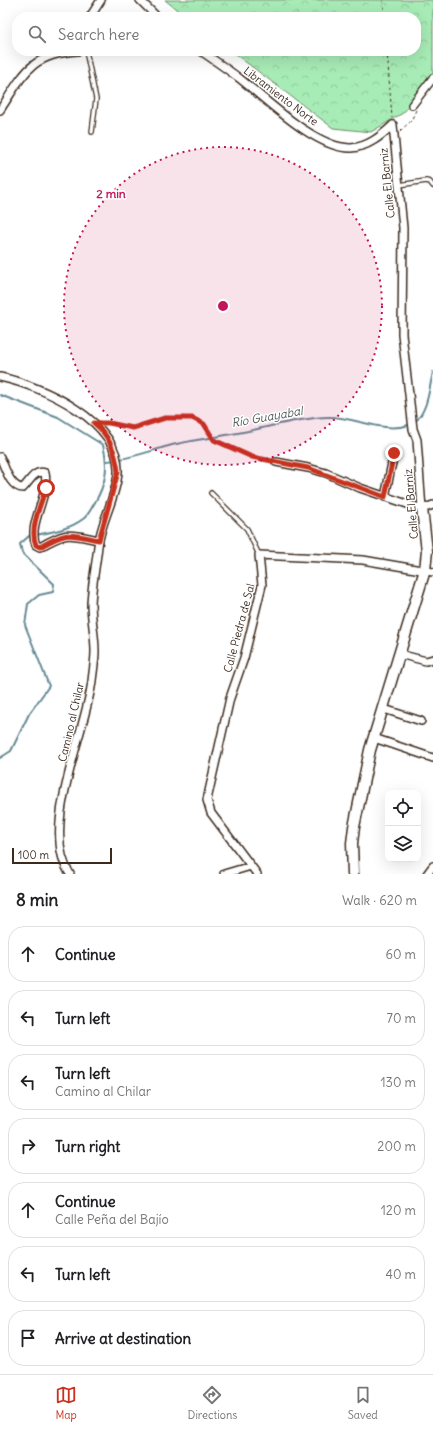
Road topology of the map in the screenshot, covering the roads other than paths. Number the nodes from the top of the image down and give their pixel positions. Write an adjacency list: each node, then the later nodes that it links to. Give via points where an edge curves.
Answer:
1 (101, 0): 3 (street)
2 (140, 0): 4 (street)
3 (93, 12)
4 (152, 12)
5 (48, 56): 10 (street, via 35,62)
6 (87, 56): 12 (lane, via 96,99)
7 (208, 56): 11 (street, Libramiento Norte, via 288,118 335,146 351,148 365,145 382,136)
8 (433, 78): 9 (street)
9 (412, 105)
10 (0, 110)
11 (393, 125): 13 (street, Calle El Barniz)
12 (92, 132)
13 (399, 185): 14 (lane, via 426,181); 22 (street, Calle El Barniz, via 403,228 402,334 412,429 418,440)
14 (433, 186)
15 (0, 377): 23 (street, Camino al Chilar, via 58,398 102,429 116,460 116,480)
16 (394, 453): 20 (street)
17 (0, 457): 23 (street, via 18,488 23,488 36,473 45,473 46,488 35,527 36,545 40,547 66,534)
18 (276, 462): 20 (street, via 308,468)
19 (211, 494): 24 (lane, via 247,529)
20 (385, 497): 22 (street)
21 (433, 505): 22 (street)
22 (422, 509): 25 (street, Calle El Barniz)
23 (99, 540): 34 (street, Camino al Chilar, via 91,602 95,651 90,694 64,793 60,820 60,849 64,866)
24 (259, 555): 25 (street, via 363,560); 32 (street, Calle Piedra de Sal, via 262,585 244,658 230,698 207,800 211,813)
25 (429, 571): 26 (street, Calle El Barniz)
26 (399, 654): 27 (street, via 426,661); 28 (street, Calle El Barniz)
27 (433, 659)
28 (384, 708): 29 (street); 30 (street, Calle El Barniz)
29 (421, 721)
30 (374, 738): 31 (street); 37 (street, Calle El Barniz, via 354,828)
31 (433, 758)
32 (251, 866): 35 (street); 36 (street)
33 (433, 866): 38 (street)
34 (70, 874)
35 (224, 874)
36 (257, 874)
37 (353, 874)
38 (427, 874)

